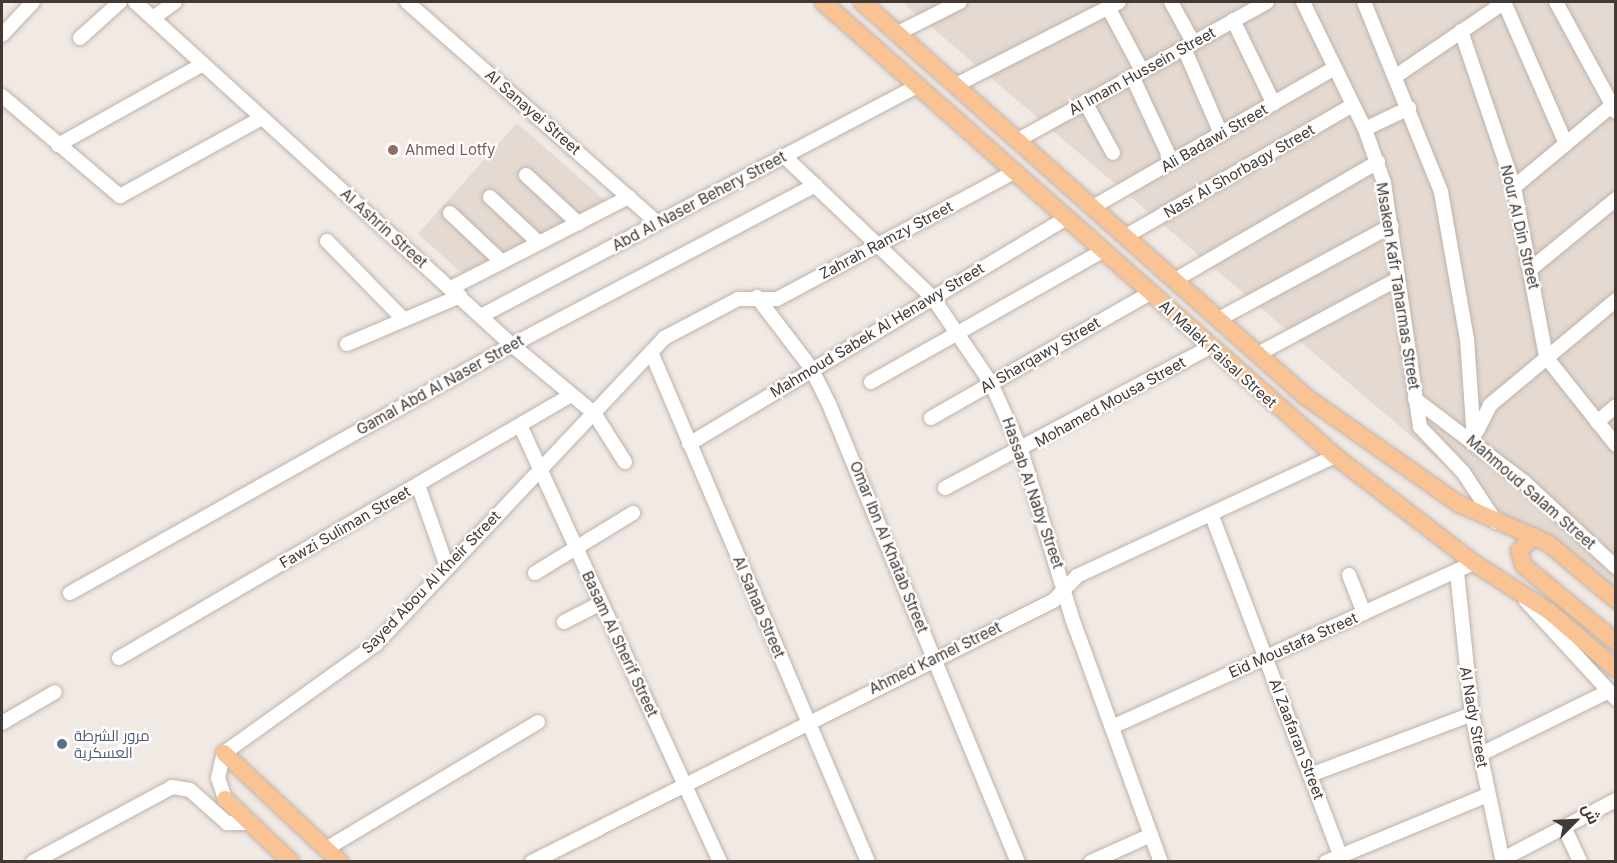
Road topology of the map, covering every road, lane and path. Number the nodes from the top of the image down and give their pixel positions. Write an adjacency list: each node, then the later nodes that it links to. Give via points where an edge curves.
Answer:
1 (33, 2): 20 (street)
2 (120, 2): 21 (street)
3 (135, 2): 16 (street, Al Ashrin Street)
4 (175, 2): 16 (street)
5 (407, 2): 50 (street, Al Sanayei Street)
6 (823, 2): 28 (main road, Al Malek Faisal Street)
7 (862, 2): 19 (main road, Al Malek Faisal Street)
8 (960, 2): 19 (street)
9 (1171, 2): 22 (street)
10 (1267, 2): 17 (street, Al Imam Hussein Street)
11 (1303, 2): 24 (street, Msaken Kafr Taharmas Street)
12 (1364, 2): 26 (street)
13 (1505, 2): 18 (street); 39 (street)
14 (1556, 2): 33 (street)
15 (1113, 4): 25 (street); 27 (street)
16 (153, 18): 23 (street, Al Ashrin Street)
17 (1233, 20): 22 (street, Al Imam Hussein Street); 31 (street)
18 (1461, 31): 26 (street); 48 (street, Nour Al Din Street)
19 (898, 33): 27 (main road, Al Malek Faisal Street)
20 (2, 34)
21 (80, 38)
22 (1188, 45): 25 (street, Al Imam Hussein Street); 37 (street)
23 (202, 64): 35 (street, Al Ashrin Street); 40 (street)
24 (1335, 68): 31 (street, Ali Badawi Street); 32 (street, Msaken Kafr Taharmas Street)
25 (1137, 74): 30 (street, Al Imam Hussein Street); 43 (street)
26 (1396, 76): 34 (street)
27 (956, 85): 38 (main road, Al Malek Faisal Street)
28 (918, 86): 42 (street, Abd Al Naser Behery Street); 45 (main road, Al Malek Faisal Street)
29 (2, 96): 40 (street)
30 (1085, 102): 38 (street, Al Imam Hussein Street); 41 (street)
31 (1274, 104): 37 (street, Ali Badawi Street)
32 (1353, 105): 36 (street, Msaken Kafr Taharmas Street); 58 (street, Nasr Al Shorbagy Street)
33 (1614, 107): 39 (street)
34 (1409, 108): 36 (street); 92 (street, via 1441,192 1451,240 1472,376)
35 (262, 118): 40 (street, via 126,196 114,195); 67 (street, Al Ashrin Street)
36 (1365, 129): 44 (street, Msaken Kafr Taharmas Street)
37 (1221, 134): 43 (street, Ali Badawi Street)
38 (1018, 140): 52 (main road, Al Malek Faisal Street)
39 (1566, 144): 48 (street)
40 (57, 145)
41 (1113, 153)
42 (784, 156): 47 (street, Hassab Al Naby Street); 56 (street, Abd Al Naser Behery Street)
43 (1172, 162): 52 (street, Ali Badawi Street)
44 (1378, 162): 57 (street, Msaken Kafr Taharmas Street); 66 (street)
45 (1014, 172): 54 (main road, Al Malek Faisal Street); 61 (street, Zahrah Ramzy Street)
46 (526, 175): 55 (street)
47 (815, 185): 61 (street, Hassab Al Naby Street); 77 (street, Gamal Abd Al Naser Street)
48 (1514, 187): 64 (street, Nour Al Din Street)
49 (490, 197): 60 (street)
50 (629, 197): 55 (street); 56 (street, Al Sanayei Street)
51 (1616, 199): 64 (street)
52 (1093, 207): 58 (main road, Al Malek Faisal Street)
53 (450, 213): 63 (street)
54 (1066, 218): 62 (main road, Al Malek Faisal Street); 70 (street, Mahmoud Sabek Al Henawy Street)
55 (578, 223): 60 (street)
56 (658, 223): 72 (street, Abd Al Naser Behery Street)
57 (1390, 226): 65 (street, Msaken Kafr Taharmas Street); 73 (street)
58 (1126, 236): 66 (main road, Al Malek Faisal Street)
59 (327, 241): 74 (street)
60 (539, 243): 63 (street)
61 (878, 244): 69 (street, Zahrah Ramzy Street, via 777,299); 70 (street, Hassab Al Naby Street)
62 (1103, 251): 68 (main road, Al Malek Faisal Street); 75 (street)
63 (502, 262): 67 (street)
64 (1532, 268): 81 (street, Nour Al Din Street)
65 (1398, 279): 80 (street); 86 (street, Msaken Kafr Taharmas Street)
66 (1175, 280): 73 (main road, Al Malek Faisal Street)
67 (455, 292): 72 (street, Al Ashrin Street); 74 (street)
68 (1150, 293): 78 (main road, Al Malek Faisal Street); 84 (street, Al Sharqawy Street)
69 (757, 297): 79 (street, Zahrah Ramzy Street, via 738,299 674,331); 82 (street, Omar Ibn Al Khatab Street)
70 (933, 298): 75 (street, Hassab Al Naby Street); 82 (street, Mahmoud Sabek Al Henawy Street)
71 (1616, 300): 81 (street)
72 (481, 316): 77 (street, Al Ashrin Street)
73 (1219, 319): 80 (main road, Al Malek Faisal Street)
74 (404, 320): 76 (street)
75 (959, 332): 83 (street); 84 (street, Hassab Al Naby Street)
76 (347, 344)
77 (512, 345): 85 (street, Al Ashrin Street); 113 (street, Gamal Abd Al Naser Street)
78 (1210, 347): 95 (street, Mohamed Mousa Street); 96 (main road, Al Malek Faisal Street)
79 (651, 352): 88 (street, Sayed Abou Al Kheir Street); 93 (street, Al Sahab Street)
80 (1258, 354): 103 (main road, Al Malek Faisal Street, via 1377,451 1459,504)
81 (1546, 357): 90 (street); 92 (street, via 1490,405)
82 (811, 368): 93 (street, Mahmoud Sabek Al Henawy Street); 120 (street, Omar Ibn Al Khatab Street)
83 (871, 382)
84 (991, 384): 89 (street, Al Sharqawy Street); 95 (street, Hassab Al Naby Street)
85 (571, 395): 88 (street, Al Ashrin Street); 91 (street, Fawzi Suliman Street)
86 (1415, 399): 92 (street, Mahmoud Salam Street); 103 (street, Msaken Kafr Taharmas Street, via 1424,434 1463,472)
87 (1616, 406): 90 (street)
88 (594, 412): 97 (street, Al Ashrin Street); 98 (street, Sayed Abou Al Kheir Street)
89 (932, 418)
90 (1597, 422): 94 (street)
91 (520, 425): 98 (street, Basam Al Sherif Street); 99 (street, Fawzi Suliman Street)
92 (1474, 440): 108 (street, Mahmoud Salam Street)
93 (689, 444): 127 (street, Al Sahab Street)
94 (1616, 445)
95 (1021, 450): 100 (street, Mohamed Mousa Street); 112 (street, Hassab Al Naby Street)
96 (1335, 456): 102 (street, Ahmed Kamel Street); 106 (main road, Al Malek Faisal Street)
97 (625, 462)
98 (540, 470): 105 (street, Basam Al Sherif Street); 107 (street, Sayed Abou Al Kheir Street)
99 (418, 485): 107 (street); 121 (street, Fawzi Suliman Street)
100 (945, 488)
101 (633, 513): 105 (street)
102 (1212, 516): 112 (street, Ahmed Kamel Street, via 1077,576); 122 (street, Al Zaafaran Street)
103 (1496, 522): 104 (main road, Al Malek Faisal Street)
104 (1534, 536): 115 (main road, Al Malek Faisal Street, via 1563,553); 119 (main road, via 1519,551 1524,566)
105 (576, 548): 110 (street); 116 (street, Basam Al Sherif Street)
106 (1474, 563): 109 (street, Eid Moustafa Street); 114 (main road, Al Malek Faisal Street)
107 (447, 567): 131 (street, Sayed Abou Al Kheir Street, via 376,644)
108 (1616, 567)
109 (1457, 572): 117 (street, Eid Moustafa Street); 126 (street, Al Nady Street)
110 (535, 573)
111 (1349, 575): 117 (street)
112 (1066, 588): 120 (street, Ahmed Kamel Street, via 1053,601); 130 (street, Hassab Al Naby Street)
113 (70, 593)
114 (1519, 593): 123 (main road, via 1560,620); 125 (street, Al Malek Faisal Street)
115 (1616, 600)
116 (601, 603): 118 (street); 134 (street, Basam Al Sherif Street)
117 (1364, 613): 122 (street, Eid Moustafa Street)
118 (564, 621)
119 (1616, 642)
120 (934, 657): 127 (street, Ahmed Kamel Street); 150 (street, Omar Ibn Al Khatab Street)
121 (119, 658)
122 (1265, 658): 130 (street, Eid Moustafa Street); 133 (street, Al Zaafaran Street)
123 (1616, 669)
124 (55, 692): 129 (street)
125 (1611, 695): 132 (street)
126 (1472, 714): 132 (street, Al Nady Street); 133 (street)
127 (808, 721): 134 (street, Ahmed Kamel Street); 149 (street, Al Sahab Street)
128 (538, 722): 141 (street)
129 (2, 723)
130 (1112, 727): 140 (street, Hassab Al Naby Street)
131 (225, 753): 136 (street, via 218,778); 141 (main road)
132 (1481, 754): 135 (street, Al Nady Street)
133 (1310, 775): 142 (street, Al Zaafaran Street)
134 (684, 784): 147 (street, Ahmed Kamel Street); 148 (street, Basam Al Sherif Street)
135 (1488, 795): 142 (street); 143 (street, Al Nady Street)
136 (225, 799): 138 (main road)
137 (1616, 800): 139 (street)
138 (251, 823): 144 (street, via 227,823 190,790 172,787); 145 (main road)
139 (1564, 827): 143 (street); 154 (street)
140 (1151, 835): 151 (street); 152 (street, Hassab Al Naby Street)
141 (326, 849): 146 (main road)
142 (1342, 859): 153 (street)
143 (1503, 860)
144 (33, 861)
145 (291, 861)
146 (340, 861)
147 (532, 861)
148 (720, 861)
149 (868, 861)
150 (1018, 861)
151 (1091, 861)
152 (1161, 861)
153 (1326, 861)
154 (1580, 861)

